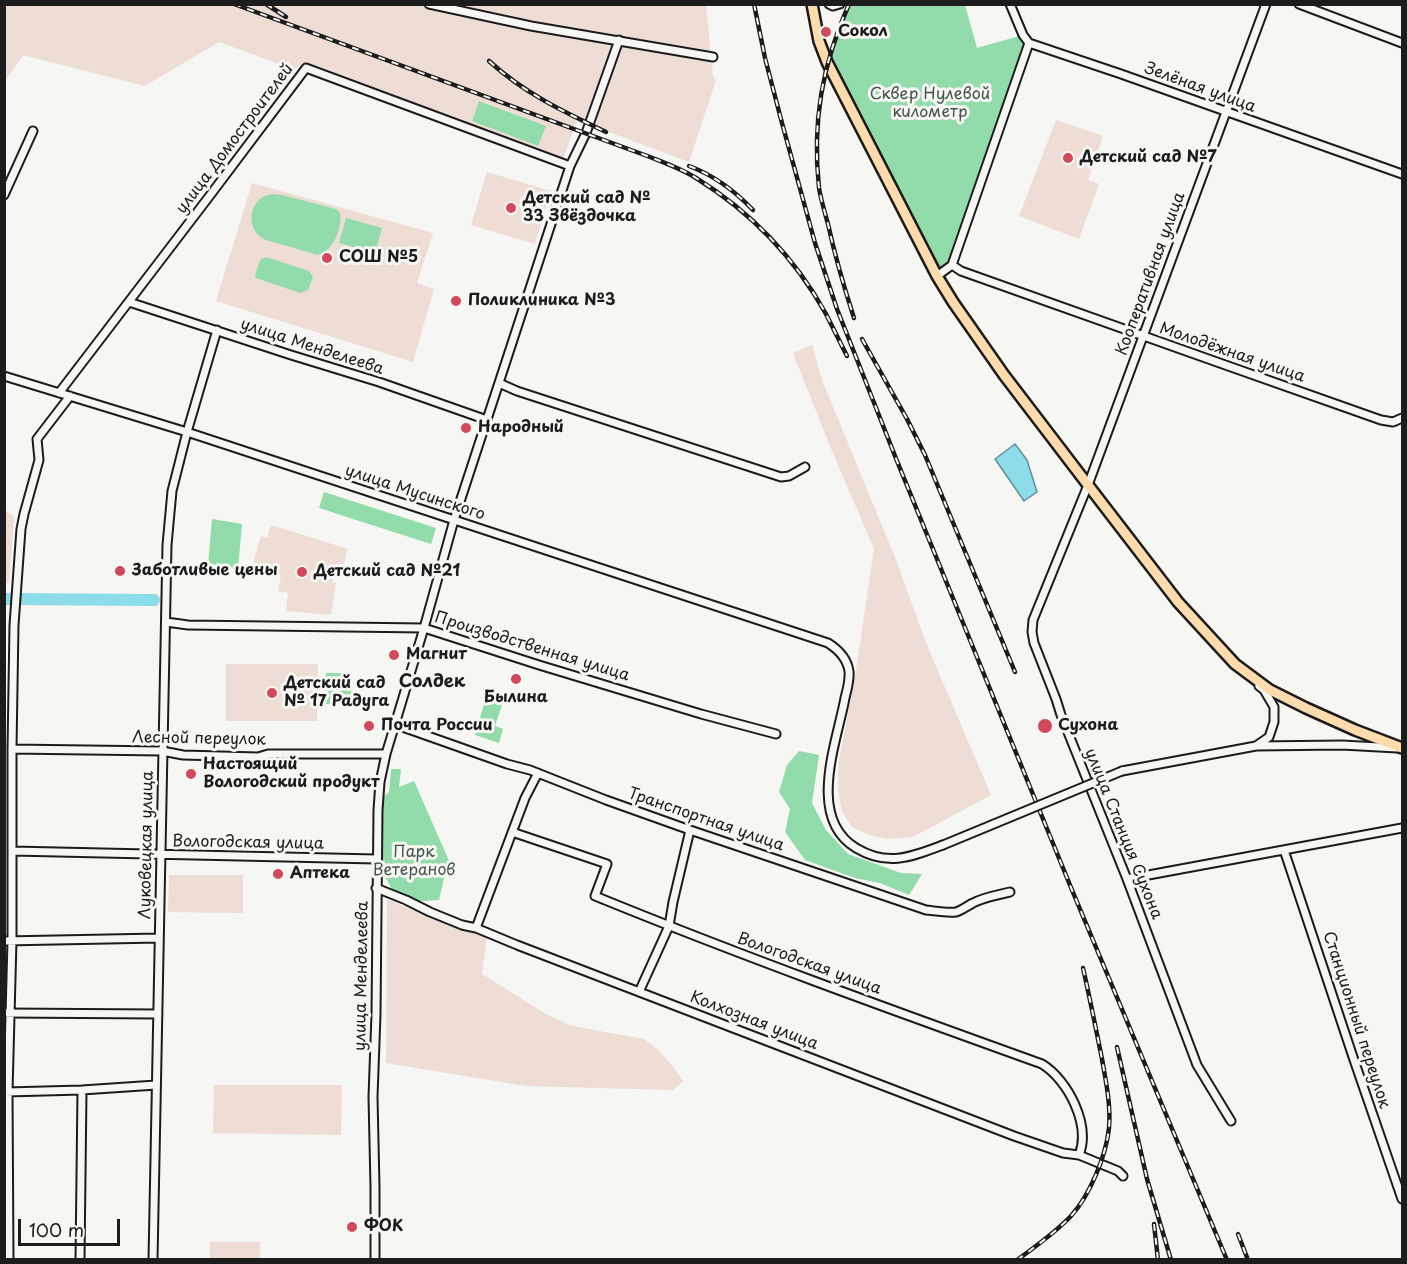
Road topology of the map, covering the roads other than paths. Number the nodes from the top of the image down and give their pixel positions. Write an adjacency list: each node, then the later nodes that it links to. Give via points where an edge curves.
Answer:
1 (429, 4): 8 (street)
2 (812, 4): 18 (main road, via 827,62)
3 (840, 4): 7 (street)
4 (1010, 4): 9 (street)
5 (1266, 4): 12 (street, Кооперативная улица)
6 (1299, 4): 10 (street)
7 (829, 5)
8 (619, 40): 11 (street); 14 (street, улица Менделеева)
9 (1029, 43): 12 (street, Зелёная улица); 17 (street)
10 (1402, 43)
11 (713, 57)
12 (1226, 111): 15 (street, Зелёная улица); 21 (street, Кооперативная улица)
13 (33, 131): 16 (street)
14 (570, 166): 19 (street, улица Домостроителей, via 306,68); 23 (street, улица Менделеева)
15 (1402, 174)
16 (4, 195)
17 (952, 266): 18 (street); 21 (street, Молодёжная улица)
18 (937, 276): 30 (main road, via 1004,375)
19 (129, 302): 20 (street, улица Менделеева); 24 (street, улица Домостроителей)
20 (217, 330): 27 (street, улица Менделеева); 28 (street, Луковецкая улица)
21 (1143, 337): 26 (street, Молодёжная улица, via 1381,420 1393,422); 30 (street, Кооперативная улица)
22 (4, 375): 24 (street, улица Мусинского)
23 (499, 383): 27 (street, улица Менделеева); 29 (street, via 781,477)
24 (59, 393): 25 (street, улица Мусинского)
25 (70, 396): 28 (street, улица Мусинского); 39 (street, via 37,439 39,460 24,514 15,609)
26 (1402, 418)
27 (486, 420): 31 (street, улица Менделеева)
28 (187, 432): 31 (street, улица Мусинского); 32 (street, Луковецкая улица, via 172,491)
29 (805, 467)
30 (1088, 485): 34 (main road, via 1178,602); 50 (street, улица Станция Сухона, via 1033,620 1032,632)
31 (454, 520): 33 (street, улица Менделеева); 37 (street, улица Мусинского, bridge, via 817,638 838,650 849,669 831,764 829,810 836,828 867,855 911,857 1122,771)
32 (166, 622): 33 (street, Производственная улица); 40 (street, Луковецкая улица)
33 (424, 628): 35 (street, улица Менделеева); 36 (street, Производственная улица)
34 (1235, 664): 37 (street, via 1264,690 1274,707 1269,737); 38 (main road, via 1270,690)
35 (394, 724): 41 (street, улица Менделеева); 42 (street, Транспортная улица)
36 (776, 734)
37 (1256, 746): 38 (street)
38 (1402, 748)
39 (12, 749): 40 (street, Лесной переулок); 47 (street)
40 (162, 751): 41 (street, Лесной переулок, via 258,757); 48 (street, Луковецкая улица)
41 (386, 754): 49 (street, улица Менделеева, via 380,782)
42 (538, 773): 44 (street, Транспортная улица); 45 (street)
43 (1402, 828): 46 (street)
44 (690, 830): 52 (street, Транспортная улица, via 926,910 954,912 983,898); 53 (street)
45 (512, 832): 53 (street, Вологодская улица, via 607,864 595,896); 54 (street)
46 (1284, 850): 50 (street); 66 (street, Станционный переулок)
47 (12, 852): 48 (street, Вологодская улица); 56 (street)
48 (160, 855): 49 (street, Вологодская улица); 55 (street, Луковецкая улица)
49 (376, 859): 51 (street, улица Менделеева)
50 (1127, 879): 63 (street, улица Станция Сухона, via 1197,1065)
51 (376, 888): 54 (street, Колхозная улица); 70 (street, улица Менделеева)
52 (1010, 892)
53 (669, 926): 57 (street); 64 (street, Вологодская улица, via 1042,1064 1053,1072 1073,1100 1083,1137)
54 (476, 928): 57 (street, Колхозная улица)
55 (159, 938): 56 (street); 59 (street, Луковецкая улица)
56 (8, 940): 58 (street)
57 (639, 992): 64 (street, Колхозная улица, via 1014,1136 1063,1154)
58 (7, 1013): 59 (street); 62 (street)
59 (158, 1014): 60 (street, Луковецкая улица)
60 (156, 1085): 61 (street); 69 (street, Луковецкая улица)
61 (82, 1090): 62 (street); 68 (street)
62 (6, 1092): 67 (street)
63 (1231, 1121)
64 (1079, 1155): 65 (street, Колхозная улица)
65 (1124, 1176)
66 (1402, 1199)
67 (9, 1260)
68 (80, 1260)
69 (153, 1260)
70 (375, 1260)

